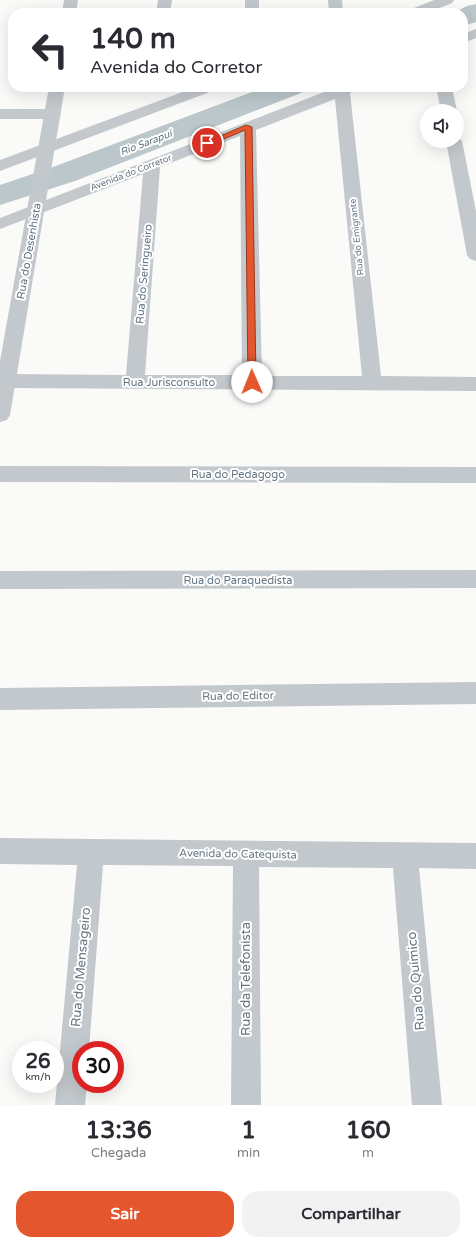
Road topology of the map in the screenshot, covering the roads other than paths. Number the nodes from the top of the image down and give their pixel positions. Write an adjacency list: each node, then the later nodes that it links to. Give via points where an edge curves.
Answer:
1 (447, 0): 2 (street)
2 (428, 7)
3 (56, 92): 10 (street, Rua do Desenhista)
4 (189, 92): 12 (street, via 156,100)
5 (339, 92): 11 (street, Avenida do Corretor)
6 (347, 92): 22 (street, Rua do Emigrante)
7 (445, 92): 8 (street)
8 (448, 104)
9 (0, 114): 10 (street)
10 (53, 114): 12 (street, Rua do Desenhista)
11 (248, 127): 14 (street, Avenida do Corretor); 21 (street)
12 (47, 148): 15 (street); 16 (street, Rua do Desenhista)
13 (455, 148): 18 (street)
14 (152, 165): 16 (street, Avenida do Corretor); 20 (street, Rua do Seringueiro)
15 (0, 166)
16 (37, 210): 17 (street, Avenida do Corretor); 19 (street, Rua do Desenhista)
17 (0, 224)
18 (476, 255)
19 (6, 381): 20 (street, Rua Jurisconsulto); 24 (street, Rua do Desenhista)
20 (135, 382): 21 (street, Rua Jurisconsulto)
21 (252, 382): 22 (street, Rua Jurisconsulto)
22 (372, 383): 23 (street, Rua Jurisconsulto)
23 (476, 384)
24 (0, 415)
25 (0, 474): 26 (street, Rua do Pedagogo)
26 (476, 475)
27 (476, 579): 28 (street, Rua do Paraquedista)
28 (0, 580)
29 (476, 693): 30 (street, Rua do Editor)
30 (0, 699)
31 (0, 851): 32 (street, Avenida do Catequista)
32 (91, 852): 33 (street, Avenida do Catequista); 36 (street, Rua do Mensageiro)
33 (246, 854): 35 (street, Avenida do Catequista); 37 (street, Rua da Telefonista)
34 (476, 856): 35 (street, Avenida do Catequista)
35 (405, 857): 38 (street, Rua do Químico)
36 (70, 1105)
37 (246, 1105)
38 (427, 1105)

